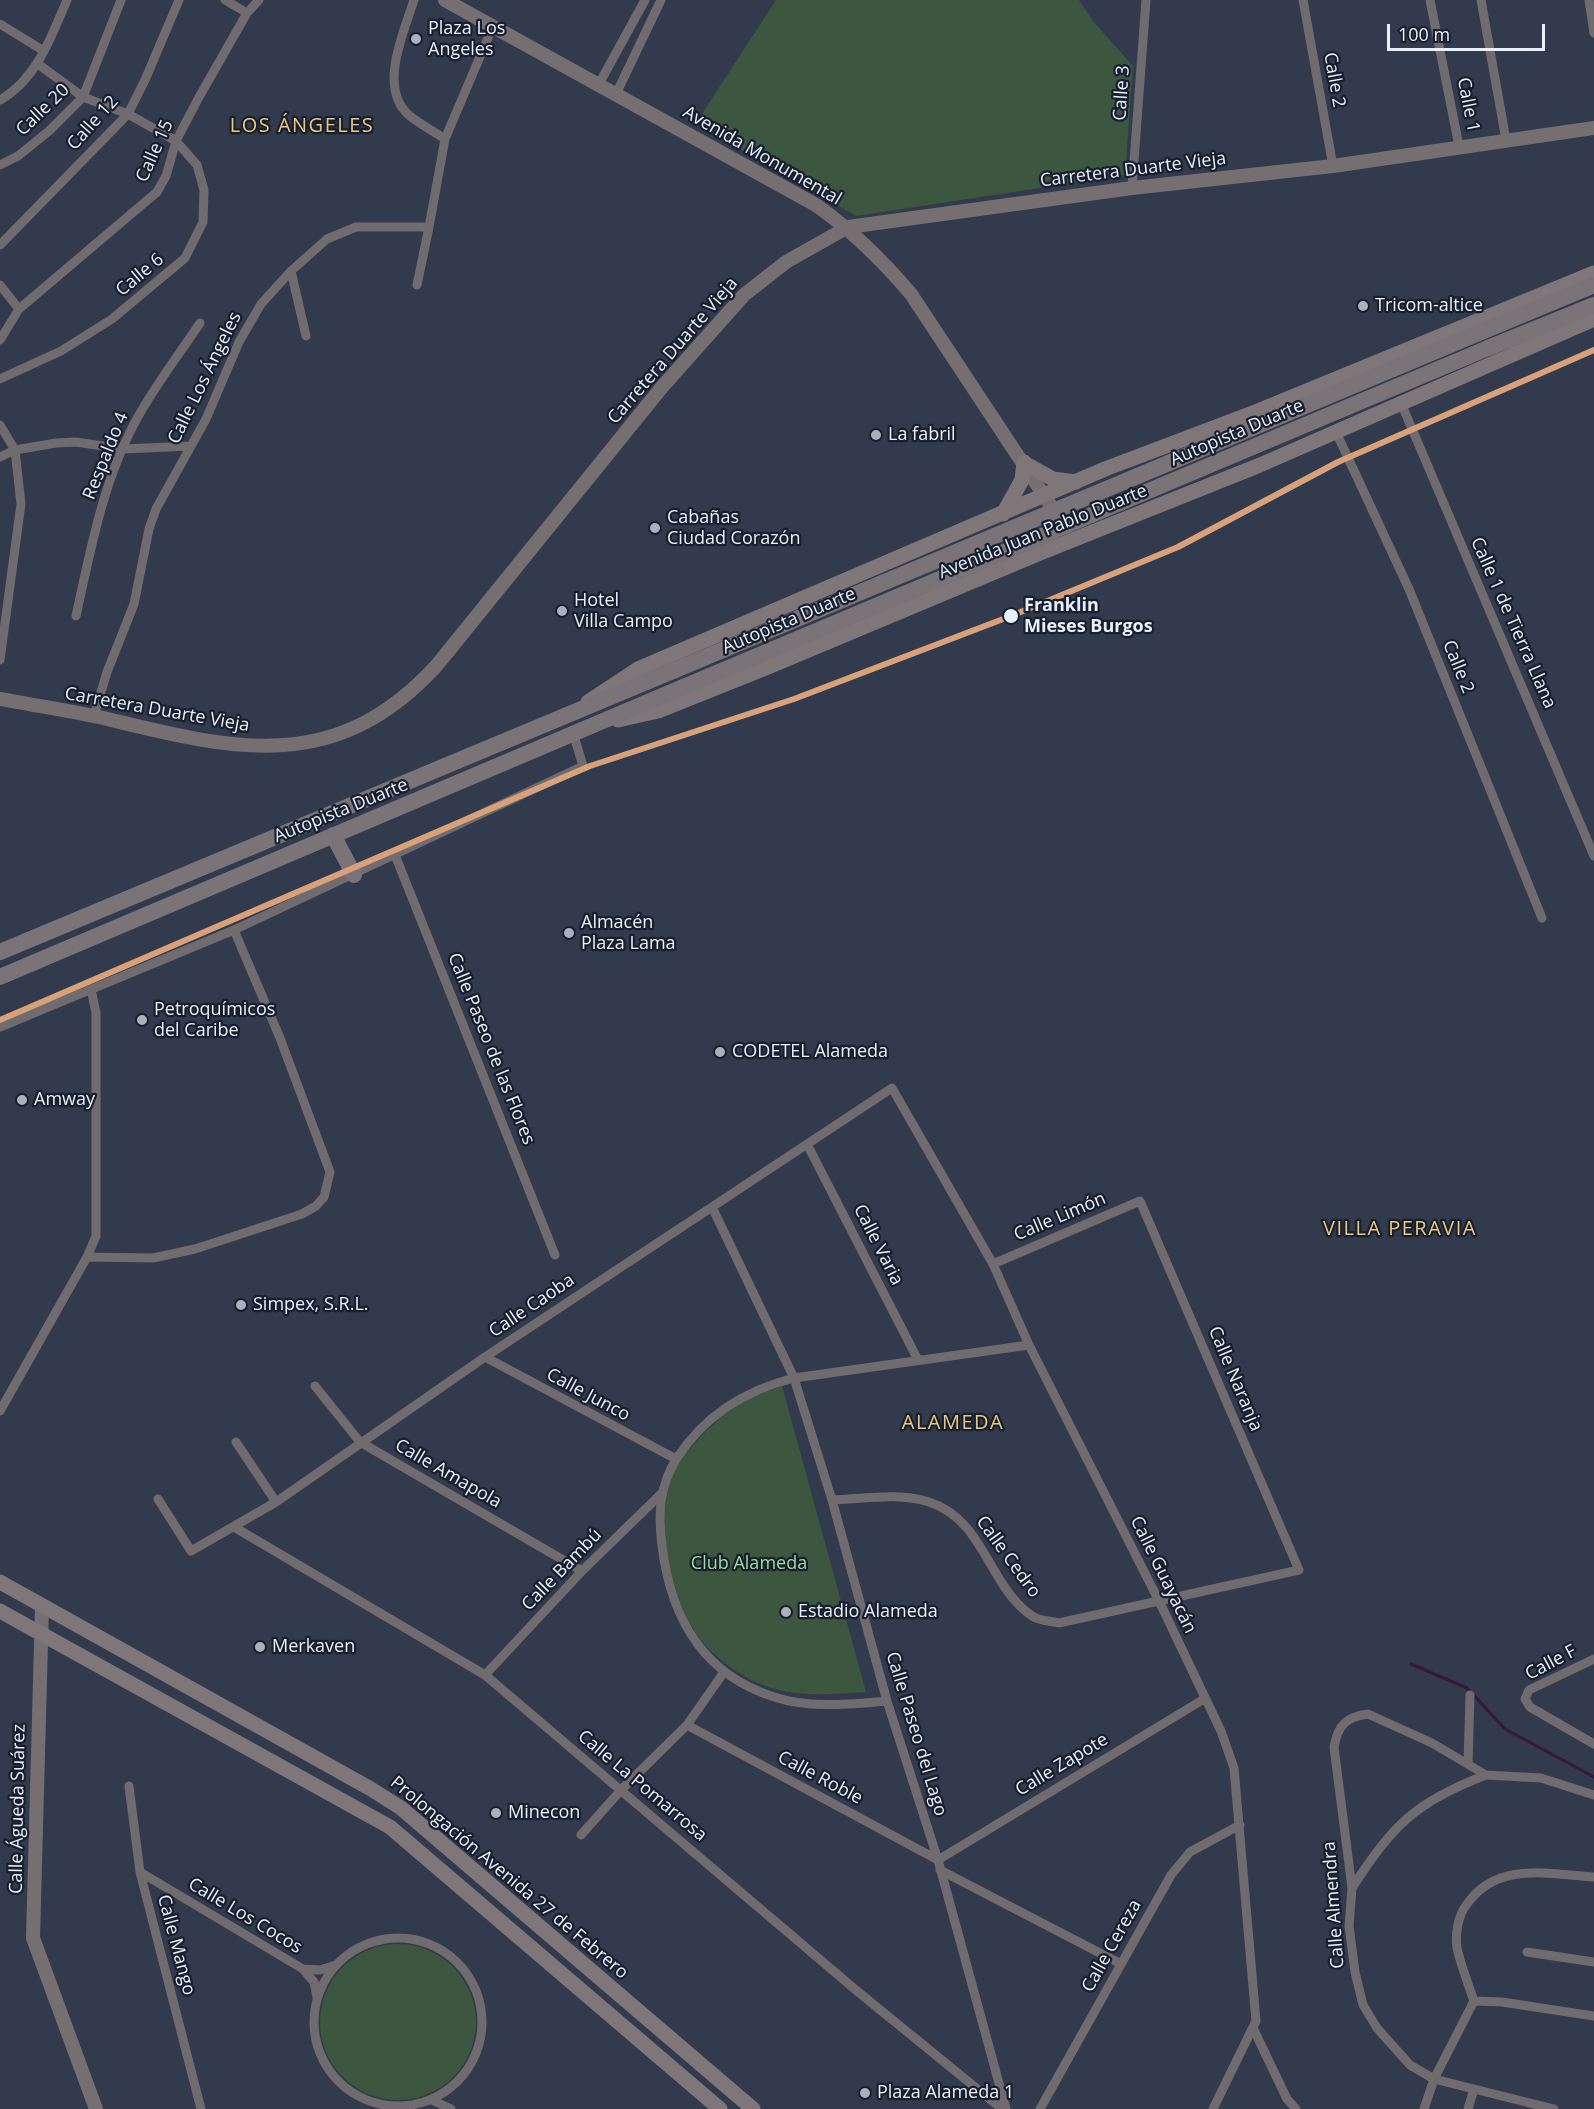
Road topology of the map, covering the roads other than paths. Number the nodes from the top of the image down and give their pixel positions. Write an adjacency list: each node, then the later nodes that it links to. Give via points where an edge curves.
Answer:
1 (68, 0): 19 (street)
2 (121, 0): 23 (street, Calle 20)
3 (179, 0): 25 (street, Calle 12)
4 (225, 0): 15 (street)
5 (259, 0): 15 (street, Calle 15)
6 (414, 0): 27 (street, via 392,69 399,101 408,114)
7 (445, 0): 17 (main road, Avenida Monumental)
8 (645, 0): 21 (street)
9 (661, 0): 22 (street)
10 (1146, 0): 33 (street, Calle 3)
11 (1303, 0): 32 (street, Calle 2)
12 (1430, 0): 30 (street, Calle 1)
13 (1481, 0): 28 (street)
14 (1588, 0): 18 (street)
15 (247, 13): 29 (street, Calle 15)
16 (0, 24): 19 (street)
17 (493, 26): 21 (main road, Avenida Monumental); 27 (street)
18 (1594, 33)
19 (44, 51): 20 (street)
20 (38, 64): 23 (street); 24 (street)
21 (599, 84): 22 (main road, Avenida Monumental)
22 (616, 94): 35 (main road, Avenida Monumental, via 816,205)
23 (82, 97): 25 (street); 31 (street, Calle 20, via 49,131)
24 (0, 100)
25 (128, 114): 29 (street); 36 (street, Calle 12)
26 (1594, 128): 28 (main road, Carretera Duarte Vieja)
27 (445, 139): 34 (street)
28 (1506, 140): 30 (main road, Carretera Duarte Vieja)
29 (176, 141): 43 (street, Calle 15, via 157,192); 49 (street, Calle 6, via 197,165 204,190 203,222 185,258 112,319 61,351)
30 (1459, 146): 32 (main road, Carretera Duarte Vieja)
31 (0, 165)
32 (1333, 166): 33 (main road, Carretera Duarte Vieja)
33 (1132, 188): 35 (main road, Carretera Duarte Vieja)
34 (429, 227): 37 (street, Calle Los Ángeles, via 356,227 327,239); 40 (street)
35 (848, 228): 57 (main road, Avenida Monumental, via 883,260 911,294); 68 (main road, Carretera Duarte Vieja, via 786,262 737,302 662,387 437,665 383,714 357,728 316,741 268,748 168,733)
36 (0, 245)
37 (291, 271): 46 (street); 53 (street, Calle Los Ángeles, via 261,304 239,342)
38 (1594, 273): 58 (main road, Autopista Duarte)
39 (0, 285): 43 (street)
40 (417, 285)
41 (1594, 285): 48 (highway)
42 (1594, 305): 48 (highway, Autopista Duarte)
43 (19, 309): 47 (street, Calle 15)
44 (1594, 319): 50 (main road, Avenida Juan Pablo Duarte)
45 (200, 323): 54 (street, Respaldo 4, via 139,416)
46 (306, 336)
47 (0, 340)
48 (1484, 340): 67 (highway, Autopista Duarte, bridge); 69 (highway, Autopista Duarte, bridge)
49 (0, 380)
50 (1401, 403): 52 (main road, Avenida Juan Pablo Duarte); 73 (street, Calle 1 de Tierra Llana)
51 (0, 425): 55 (street)
52 (1336, 432): 61 (main road, Avenida Juan Pablo Duarte); 75 (street, Calle 2, via 1409,589)
53 (191, 446): 54 (street); 68 (street, Calle Los Ángeles, via 156,509 134,604)
54 (123, 449): 55 (street, via 76,442); 64 (street, Respaldo 4, via 98,519)
55 (15, 450): 56 (street); 63 (street, via 21,504)
56 (0, 457)
57 (1025, 463): 58 (main road, via 1053,479); 59 (main road, Avenida Monumental); 60 (main road, via 1022,480)
58 (1076, 482): 59 (main road, Autopista Duarte)
59 (1046, 495): 60 (main road, Autopista Duarte); 61 (main road, Avenida Monumental)
60 (1003, 514): 67 (main road, Autopista Duarte, via 638,669)
61 (1073, 540): 69 (main road, Avenida Juan Pablo Duarte, via 658,711)
62 (0, 580): 63 (street)
63 (11, 582): 65 (street)
64 (76, 616)
65 (0, 660)
66 (0, 699): 68 (main road, Carretera Duarte Vieja)
67 (573, 711): 77 (highway, Autopista Duarte)
68 (94, 716)
69 (601, 724): 70 (highway, Autopista Duarte)
70 (574, 736): 71 (highway, Autopista Duarte); 72 (street, via 584,766)
71 (333, 835): 74 (highway); 78 (highway, Autopista Duarte)
72 (395, 855): 74 (street); 85 (street, Calle Paseo de las Flores)
73 (1594, 856)
74 (354, 875): 76 (street)
75 (1542, 918)
76 (234, 930): 79 (street); 86 (street, via 330,1172 324,1197 302,1214 195,1249 153,1258)
77 (0, 952)
78 (0, 977)
79 (91, 989): 80 (street); 86 (street, via 96,1013 98,1219)
80 (0, 1027)
81 (892, 1088): 82 (street, Calle Caoba); 87 (street, Calle Guayacán)
82 (808, 1146): 84 (street, Calle Caoba); 90 (street, Calle Varia)
83 (1140, 1201): 87 (street, Calle Limón); 102 (street, Calle Naranja)
84 (712, 1207): 89 (street, Calle Caoba); 91 (street, Calle Paseo del Lago)
85 (555, 1255)
86 (87, 1257): 93 (street)
87 (993, 1264): 88 (street, Calle Guayacán)
88 (1029, 1345): 90 (street); 105 (street, Calle Guayacán)
89 (485, 1357): 95 (street, Calle Caoba); 96 (street, Calle Junco)
90 (918, 1360): 91 (street)
91 (794, 1378): 96 (street, via 762,1386 735,1400); 99 (street, Calle Paseo del Lago)
92 (315, 1386): 95 (street, Calle Amapola)
93 (0, 1411)
94 (236, 1442): 100 (street)
95 (360, 1442): 100 (street, Calle Caoba); 103 (street, Calle Amapola)
96 (676, 1459): 97 (street)
97 (664, 1491): 103 (street, Calle Bambú); 110 (street, via 658,1509 666,1575 674,1604 687,1631)
98 (158, 1499): 101 (street, Calle Caoba, via 191,1551)
99 (832, 1500): 105 (street, Calle Cedro, via 907,1498 928,1501 951,1512 976,1538 1011,1595 1034,1618 1059,1623); 114 (street, Calle Paseo del Lago)
100 (276, 1502): 101 (street, Calle Caoba)
101 (234, 1527): 111 (street, Calle La Pomarrosa)
102 (1299, 1570): 105 (street, Calle Cedro)
103 (582, 1571): 111 (street, Calle Bambú)
104 (0, 1582): 106 (main road, Prolongación Avenida 27 de Febrero)
105 (1159, 1601): 113 (street, Calle Guayacán)
106 (42, 1606): 108 (main road, Calle Águeda Suárez); 148 (main road, Prolongación Avenida 27 de Febrero, via 401,1808)
107 (0, 1611): 108 (main road, Prolongación Avenida 27 de Febrero)
108 (41, 1634): 144 (main road, Calle Águeda Suárez, via 33,1938); 147 (main road, Prolongación Avenida 27 de Febrero, via 390,1827)
109 (1593, 1661): 116 (street, Calle F, via 1529,1690 1525,1699 1530,1707)
110 (724, 1672): 114 (street, via 774,1697 802,1703); 115 (street)
111 (485, 1675): 120 (street, Calle La Pomarrosa)
112 (1470, 1695): 117 (street)
113 (1204, 1699): 122 (street, Calle Guayacán, via 1234,1768); 124 (street, Calle Zapote)
114 (887, 1701): 124 (street, Calle Paseo del Lago)
115 (687, 1725): 120 (street); 124 (street, Calle Roble)
116 (1594, 1744)
117 (1468, 1764): 118 (street); 128 (street, Calle Almendra, via 1368,1714 1344,1721 1334,1747)
118 (1486, 1775): 121 (street, via 1540,1778); 128 (street, via 1415,1809 1381,1845)
119 (129, 1786): 126 (street, Calle Mango)
120 (621, 1790): 123 (street); 149 (street, Calle La Pomarrosa)
121 (1594, 1795)
122 (1240, 1825): 131 (street, Calle Cereza, via 1190,1852 1180,1862); 137 (street, Calle Guayacán, via 1256,2007)
123 (581, 1835)
124 (938, 1860): 125 (street, Calle Paseo del Lago)
125 (940, 1870): 131 (street); 150 (street, Calle Paseo del Lago)
126 (140, 1872): 133 (street, Calle Los Cocos); 145 (street, Calle Mango)
127 (1594, 1877): 135 (street, via 1520,1872 1491,1880 1476,1891 1464,1907 1456,1936)
128 (1352, 1888): 138 (street, Calle Almendra, via 1349,1926 1354,1972 1363,2005 1393,2049)
129 (1527, 1952): 130 (street)
130 (1594, 1962)
131 (1121, 1964): 151 (street, Calle Cereza)
132 (336, 1965): 133 (street, Calle Los Cocos, via 320,1970); 134 (street, Calle Los Cocos); 139 (street, Calle Los Cocos, via 380,1939 405,1937 429,1943 457,1962 479,1997 483,2022 472,2062)
133 (303, 1969): 134 (street, Calle Los Cocos, via 314,1982)
134 (317, 1998): 143 (street, Calle Los Cocos, via 317,2046 327,2069 364,2100)
135 (1474, 2001): 136 (street); 138 (street)
136 (1594, 2016)
137 (1254, 2030): 152 (street, Calle Guayacán); 153 (street, via 1287,2099)
138 (1434, 2079): 140 (street, Calle Almendra); 154 (street)
139 (451, 2088): 141 (street, Calle Los Cocos); 146 (street)
140 (1474, 2089): 155 (street); 156 (street, Calle Almendra)
141 (432, 2100): 142 (street, Calle Los Cocos); 146 (street)
142 (412, 2107): 143 (street, Calle Los Cocos)
143 (389, 2108)
144 (96, 2109)
145 (201, 2109)
146 (452, 2109)
147 (720, 2109)
148 (753, 2109)
149 (1002, 2109)
150 (1006, 2109)
151 (1040, 2109)
152 (1213, 2109)
153 (1296, 2109)
154 (1424, 2109)
155 (1468, 2109)
156 (1554, 2109)

